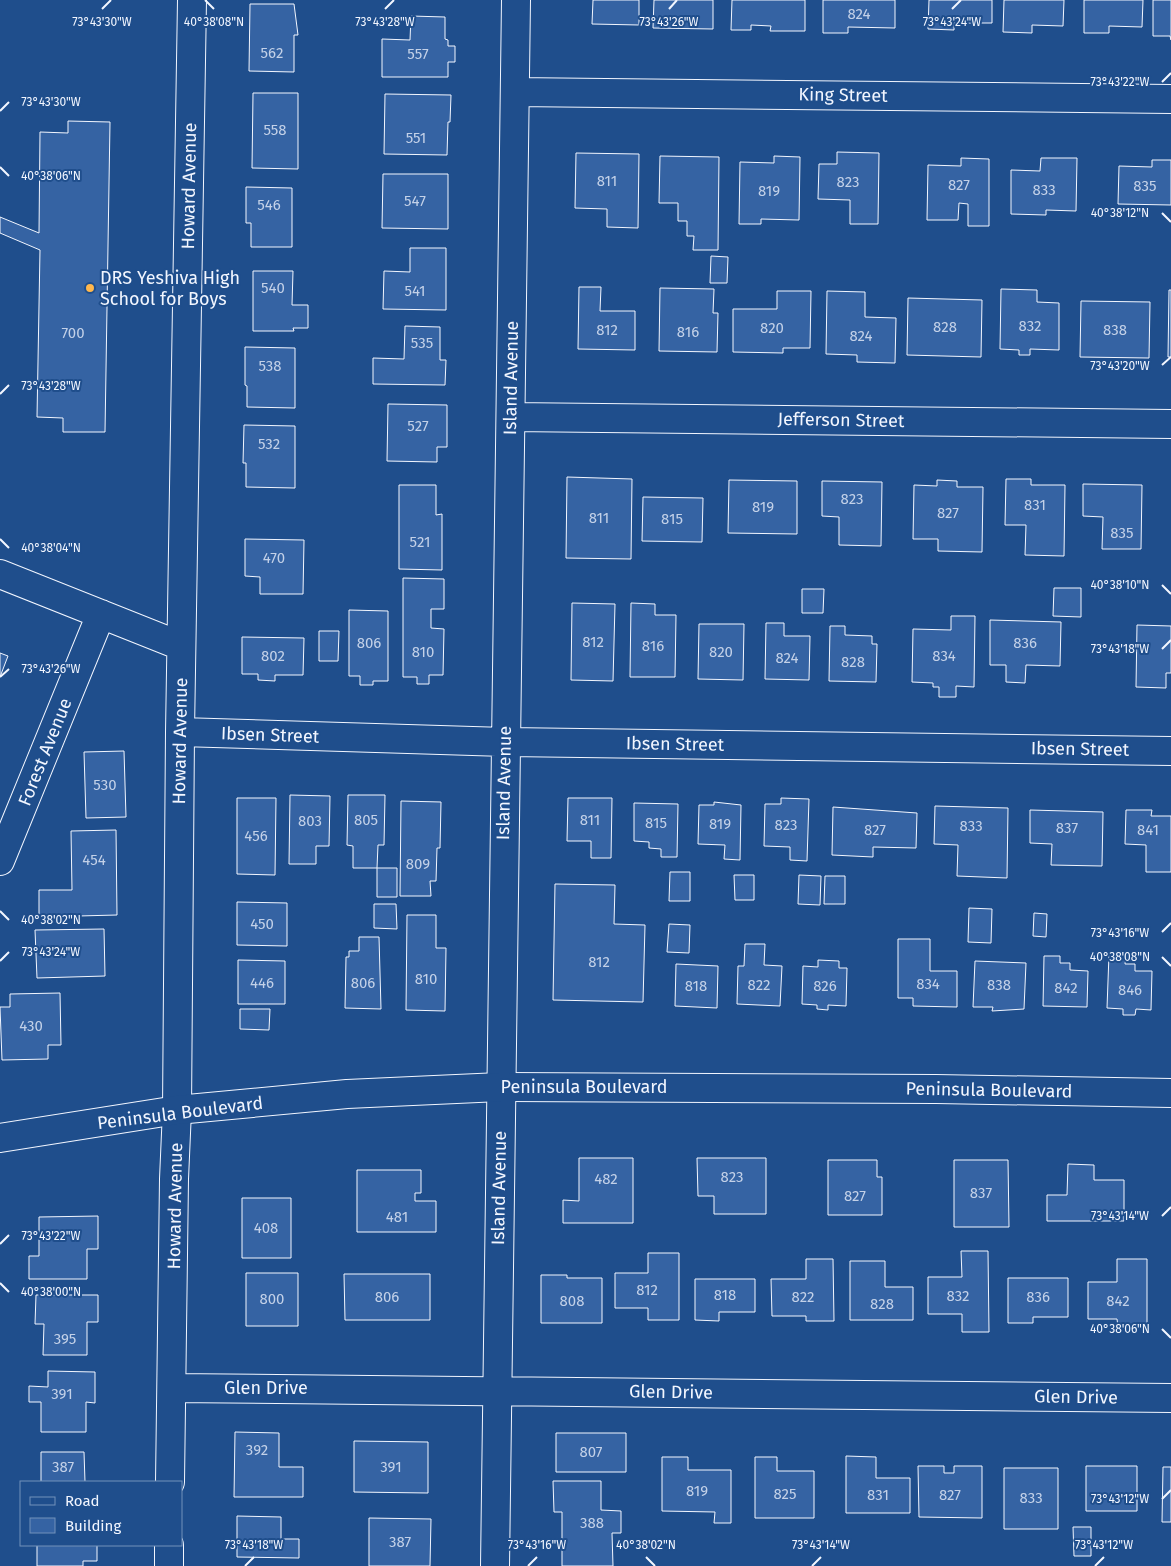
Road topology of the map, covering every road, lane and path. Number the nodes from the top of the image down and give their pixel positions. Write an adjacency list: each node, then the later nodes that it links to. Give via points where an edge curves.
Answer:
1 (192, 0): 9 (street, Howard Avenue)
2 (516, 0): 3 (street, Island Avenue)
3 (515, 92): 4 (street, King Street); 5 (street, Island Avenue)
4 (1171, 98)
5 (511, 417): 6 (street, Jefferson Street); 11 (street, Island Avenue)
6 (1171, 424)
7 (0, 574): 8 (street)
8 (101, 614): 9 (street); 13 (street, Forest Avenue)
9 (181, 646): 10 (street, Howard Avenue)
10 (180, 732): 11 (street, Ibsen Street); 16 (street, Howard Avenue)
11 (505, 742): 12 (street, Ibsen Street); 14 (street, Island Avenue)
12 (1171, 750)
13 (0, 861)
14 (500, 1087): 15 (street, Peninsula Boulevard); 16 (street, Peninsula Boulevard, via 347,1094); 19 (street, Island Avenue)
15 (1171, 1093)
16 (178, 1110): 17 (street, Peninsula Boulevard); 18 (street, Howard Avenue)
17 (0, 1138)
18 (172, 1388): 19 (street, Glen Drive); 21 (street, Howard Avenue)
19 (497, 1390): 20 (street, Glen Drive); 24 (street, Island Avenue)
20 (1171, 1398)
21 (170, 1481)
22 (169, 1546): 23 (street)
23 (169, 1566)
24 (494, 1566)

